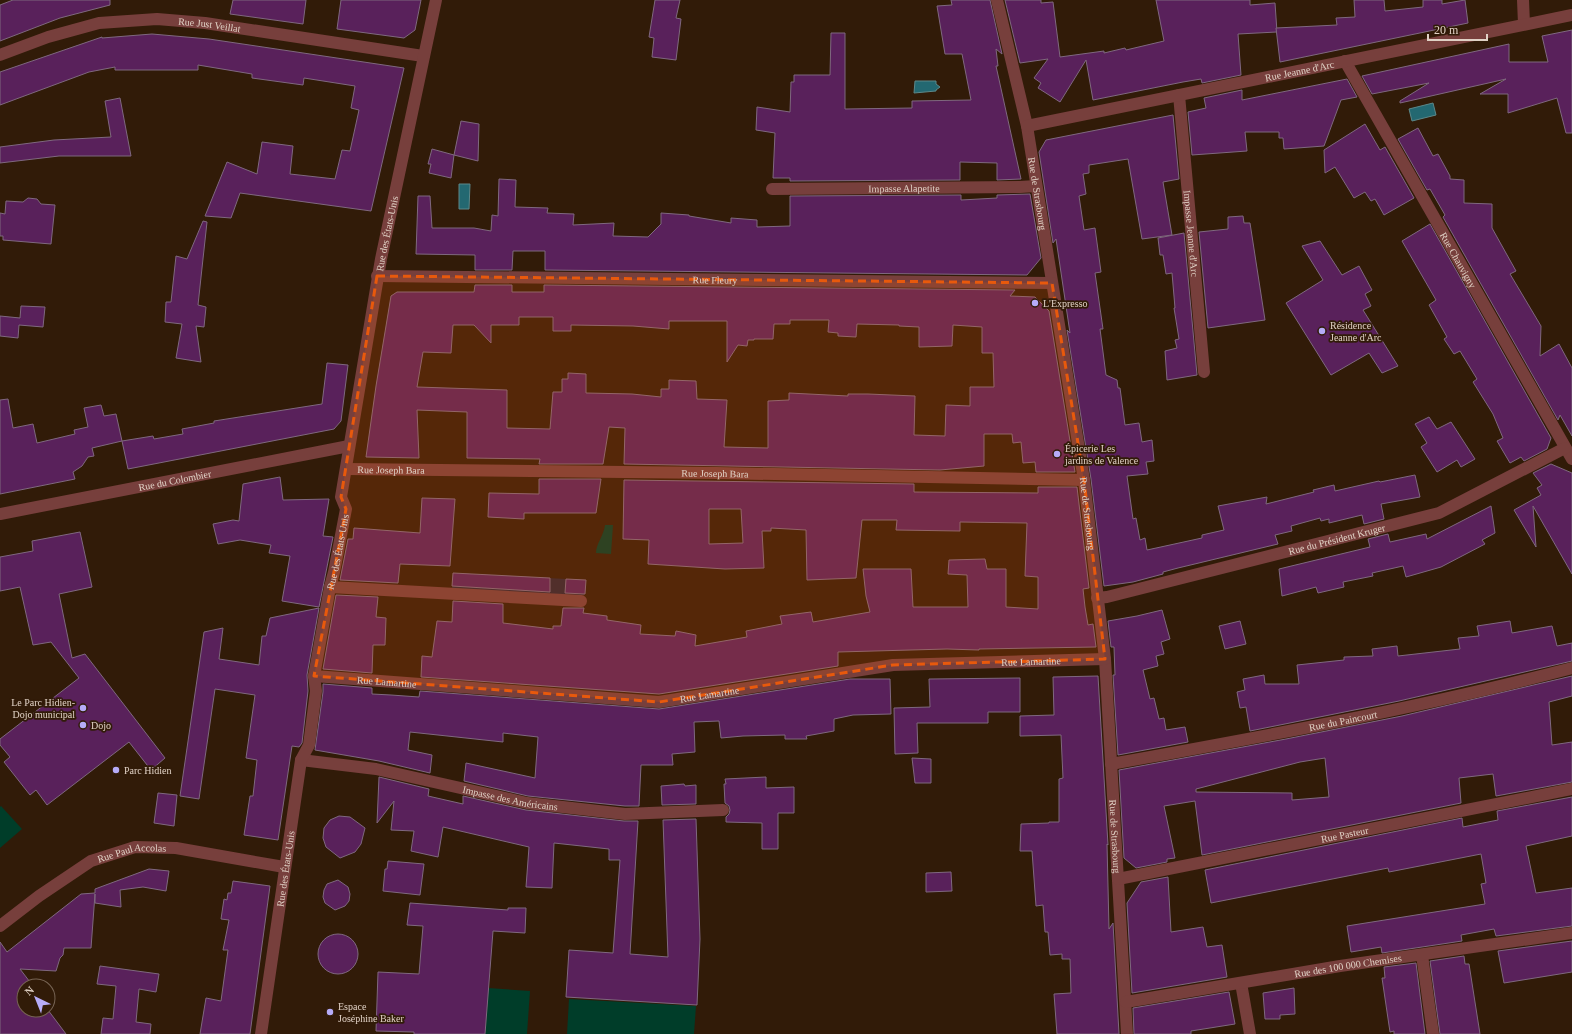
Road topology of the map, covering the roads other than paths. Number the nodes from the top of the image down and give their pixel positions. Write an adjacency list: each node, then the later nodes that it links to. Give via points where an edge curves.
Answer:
1 (436, 0): 7 (street, Rue des États-Unis)
2 (997, 0): 10 (street, Rue de Strasbourg)
3 (1523, 0): 5 (street)
4 (1572, 15): 5 (street, Rue Jeanne d'Arc)
5 (1524, 24): 8 (street, Rue Jeanne d'Arc)
6 (0, 55): 7 (street, Rue Just Veillat, via 48,37 99,23 157,19 205,23)
7 (423, 56): 13 (street, Rue des États-Unis)
8 (1345, 61): 9 (street, Rue Jeanne d'Arc); 17 (street, Rue Chauvigny)
9 (1179, 95): 10 (street, Rue Jeanne d'Arc); 15 (street, Impasse Jeanne d'Arc)
10 (1027, 126): 11 (street, Rue de Strasbourg)
11 (1036, 186): 12 (street, Impasse Alapetite); 14 (street, Rue de Strasbourg)
12 (772, 189)
13 (377, 276): 14 (street, Rue Fleury); 16 (street, Rue des États-Unis)
14 (1052, 283): 20 (street, Rue de Strasbourg)
15 (1204, 372)
16 (349, 446): 19 (street, Rue des États-Unis); 21 (street, Rue du Colombier)
17 (1565, 448): 18 (street, Rue Chauvigny); 23 (street, Rue du Président Kruger, via 1440,513)
18 (1572, 459)
19 (347, 469): 20 (street, Rue Joseph Bara); 22 (street, Rue des États-Unis, via 342,497 346,509)
20 (1084, 480): 23 (street, Rue de Strasbourg)
21 (0, 514)
22 (330, 587): 24 (street); 27 (street, Rue des États-Unis)
23 (1097, 598): 25 (street, Rue de Strasbourg)
24 (581, 601)
25 (1105, 659): 27 (street, Rue Lamartine, via 893,665 659,702); 29 (street, Rue de Strasbourg)
26 (1572, 668): 29 (street, Rue du Paincourt, via 1311,728)
27 (314, 676): 28 (street, Rue des États-Unis, via 316,691 309,746)
28 (301, 760): 31 (street, Impasse des Américains, via 376,769 527,803 624,814); 32 (street, Rue des États-Unis)
29 (1111, 764): 33 (street, Rue de Strasbourg)
30 (1572, 789): 33 (street, Rue Pasteur)
31 (723, 810)
32 (284, 868): 34 (street, Rue Paul Accolas, via 176,848 135,847 91,861); 39 (street, Rue des États-Unis)
33 (1118, 879): 38 (street, Rue de Strasbourg)
34 (0, 926)
35 (1572, 933): 36 (street, Rue des 100 000 Chemises)
36 (1422, 955): 37 (street, Rue des 100 000 Chemises); 42 (street)
37 (1241, 983): 38 (street, Rue des 100 000 Chemises); 41 (street)
38 (1126, 1002): 40 (street, Rue de Strasbourg)
39 (261, 1034)
40 (1127, 1034)
41 (1250, 1034)
42 (1433, 1034)

